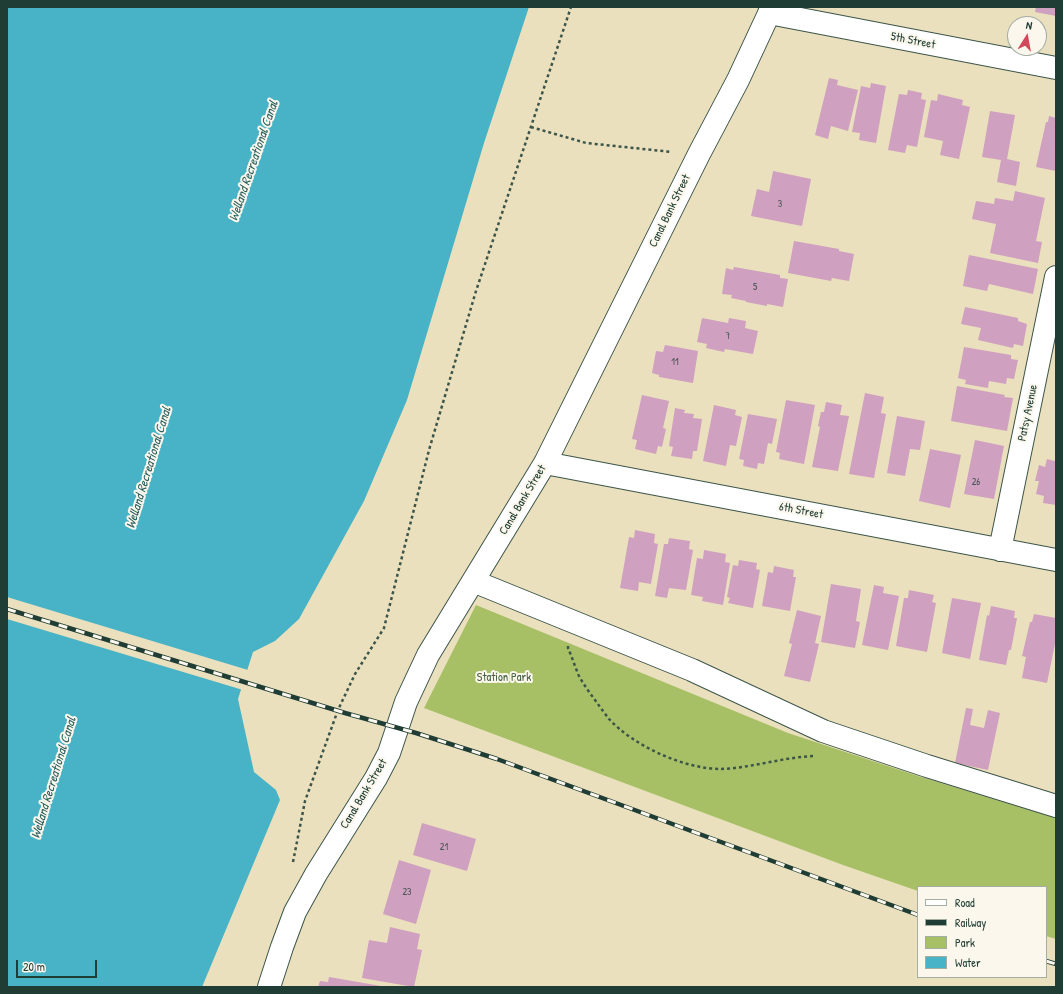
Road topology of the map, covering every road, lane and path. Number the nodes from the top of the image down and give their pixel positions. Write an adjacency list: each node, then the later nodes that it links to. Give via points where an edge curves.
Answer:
1 (571, 7): 4 (path)
2 (770, 10): 3 (street, 5th Street); 5 (street, Canal Bank Street, via 738,80)
3 (1056, 68)
4 (531, 127): 5 (path, via 586,143); 14 (path, via 476,291 431,442 384,628 355,674 338,710 305,801)
5 (699, 154): 7 (street, Canal Bank Street)
6 (1056, 277): 8 (street, Patsy Avenue)
7 (545, 463): 8 (street, 6th Street); 10 (street, Canal Bank Street)
8 (1000, 550): 9 (street, 6th Street)
9 (1056, 560)
10 (473, 582): 11 (street); 15 (street, Canal Bank Street, via 428,654 406,702 389,753 376,778 294,912)
11 (574, 623): 12 (path, via 568,648 582,681 609,719 650,749 670,759 703,768 737,767); 13 (street, via 692,670 823,731)
12 (820, 756)
13 (1056, 806)
14 (292, 867)
15 (269, 987)

